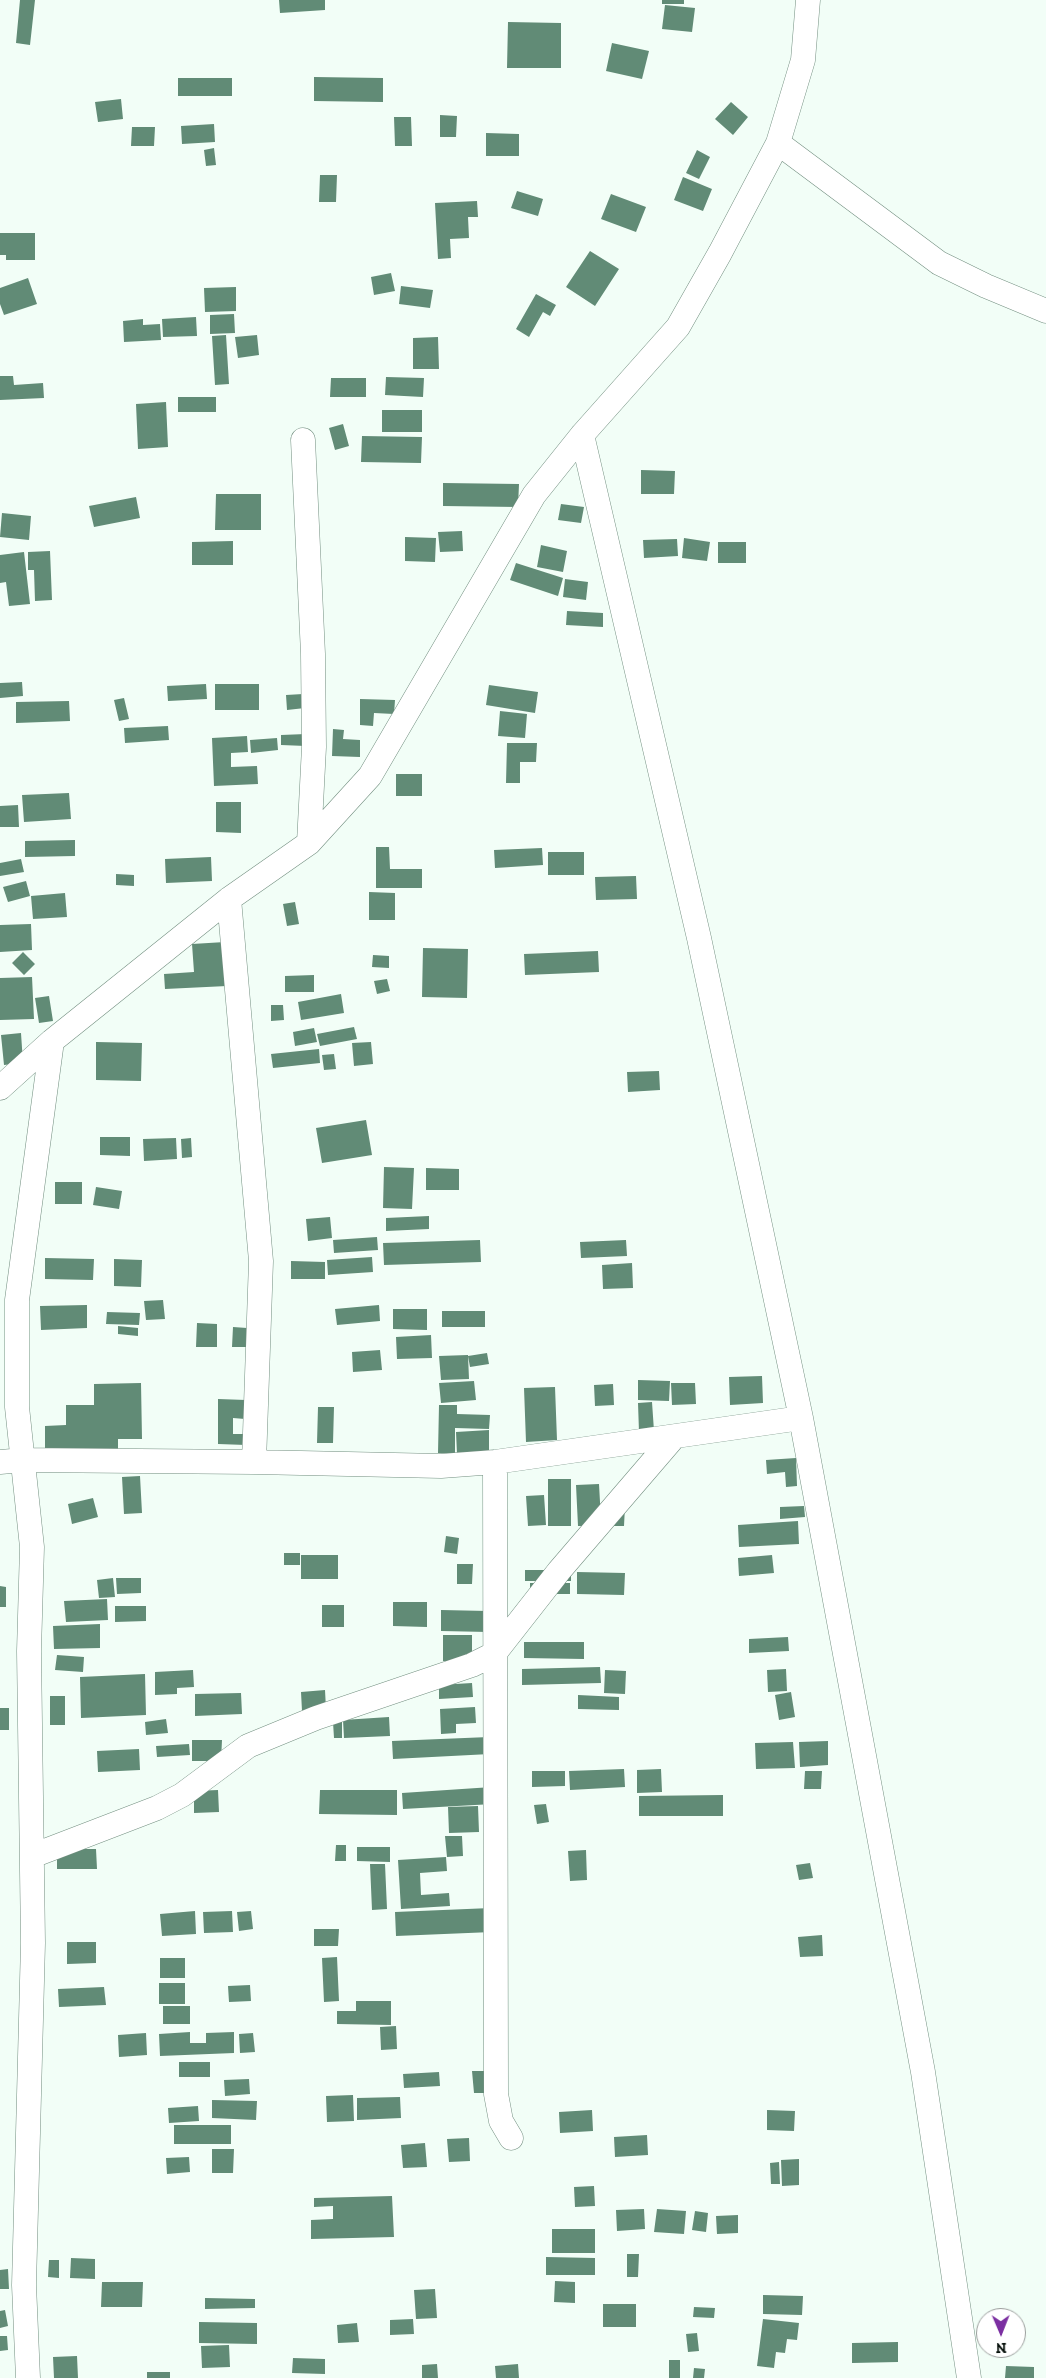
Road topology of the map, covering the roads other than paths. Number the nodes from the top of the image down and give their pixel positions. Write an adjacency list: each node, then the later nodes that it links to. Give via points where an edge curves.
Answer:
1 (808, 0): 2 (street, via 803,60)
2 (778, 143): 3 (street, via 939,263); 4 (street, via 678,327)
3 (1046, 311)
4 (582, 435): 6 (street, via 534,495 370,776); 10 (street, via 699,938)
5 (303, 440): 6 (street, via 313,654 314,747)
6 (309, 843): 7 (street)
7 (229, 899): 8 (street); 13 (street, via 261,1261)
8 (52, 1041): 9 (street); 12 (street, via 17,1300 18,1407)
9 (0, 1088)
10 (801, 1418): 11 (street); 19 (street, via 923,2072)
11 (674, 1437): 14 (street); 15 (street, via 559,1571)
12 (11, 1461): 13 (street); 16 (street, via 32,1547 29,1651)
13 (254, 1462): 14 (street, via 441,1466)
14 (494, 1462): 15 (street)
15 (494, 1654): 16 (street, via 472,1665 316,1718 248,1746 182,1795 157,1808); 17 (street, via 496,2094 501,2121)
16 (32, 1856): 18 (street, via 33,1943 24,2285)
17 (511, 2138)
18 (28, 2378)
19 (970, 2378)

